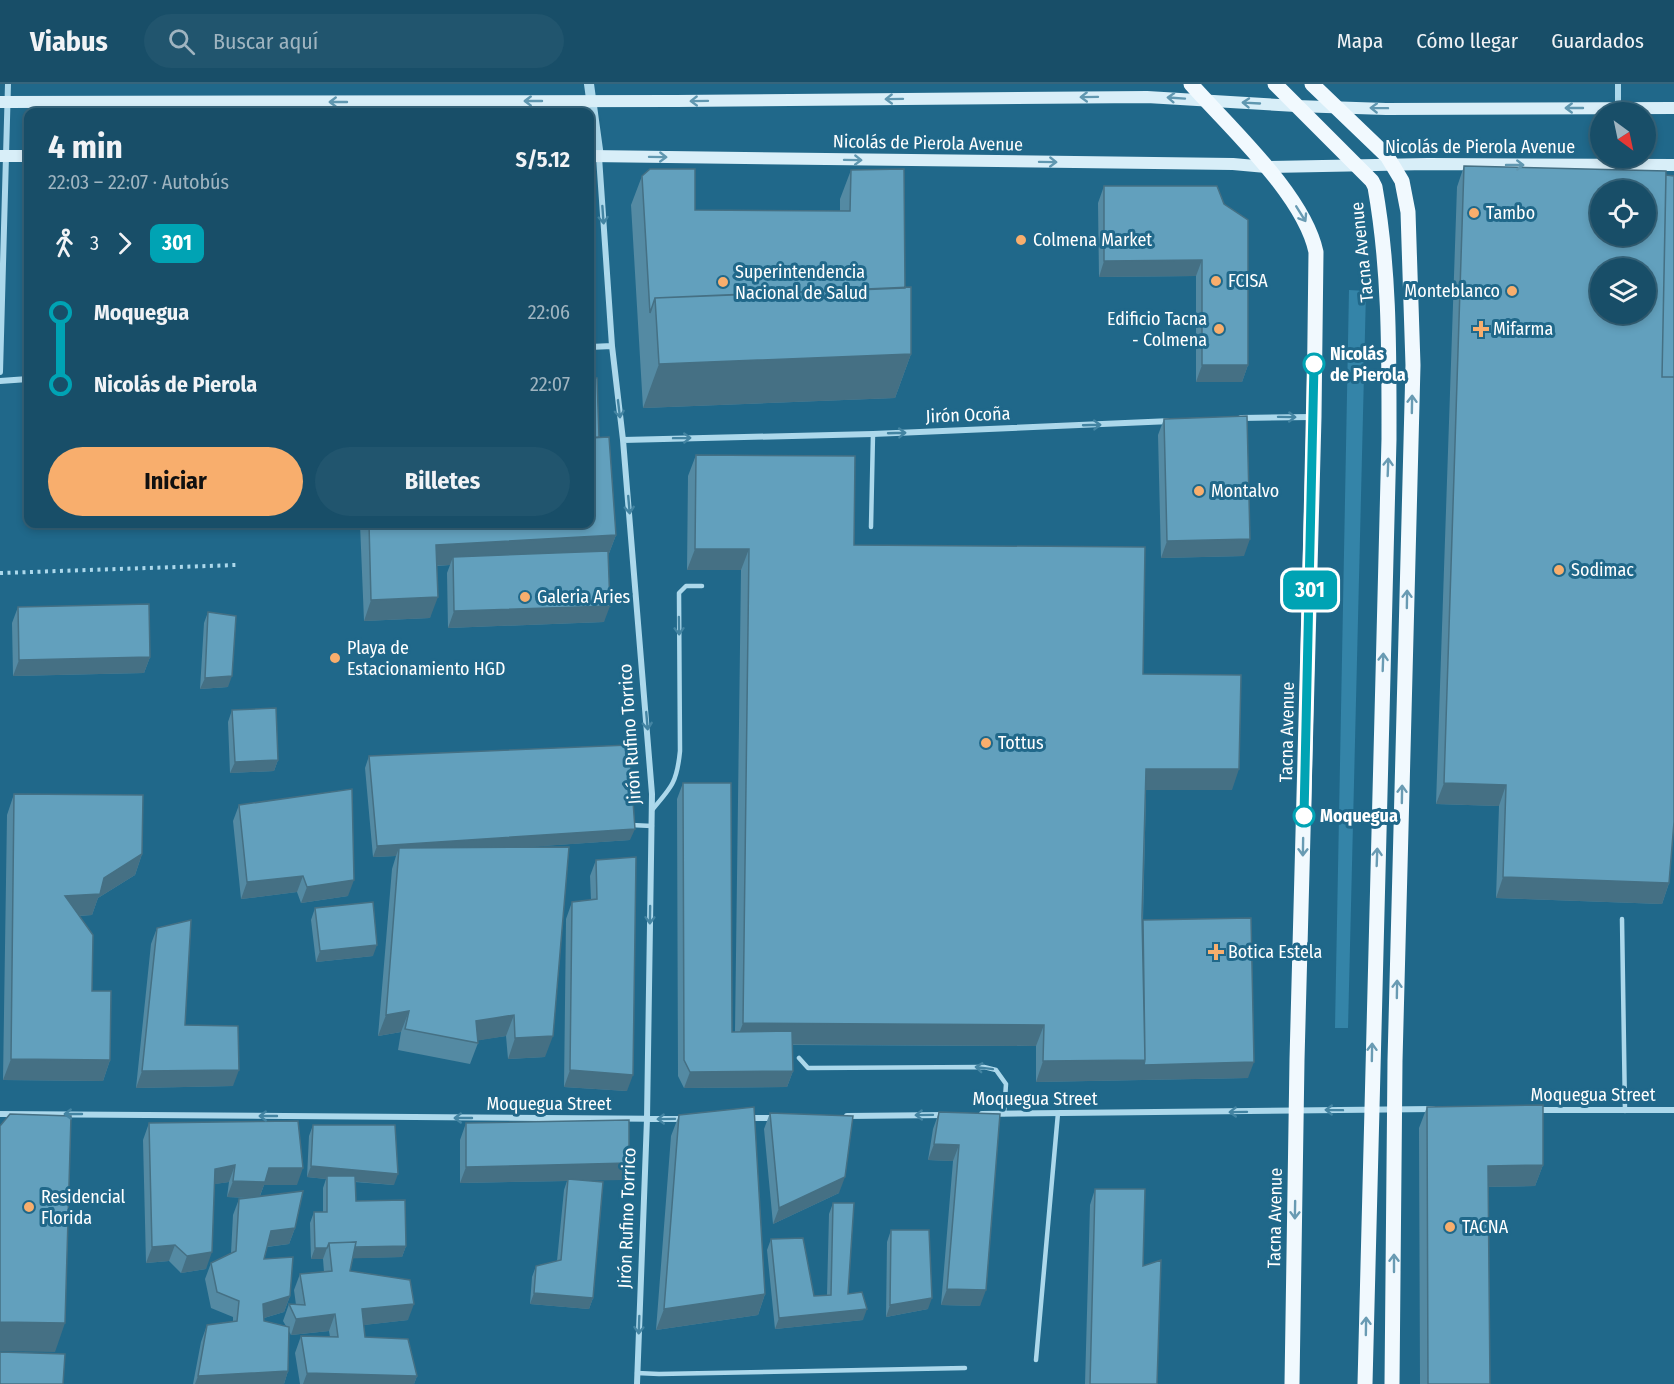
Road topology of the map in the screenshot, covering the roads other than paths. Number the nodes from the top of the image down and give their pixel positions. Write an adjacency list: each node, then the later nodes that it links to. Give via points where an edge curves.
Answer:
1 (8, 84): 9 (street)
2 (589, 84): 8 (street, Jirón Rufino Torrico)
3 (1191, 84): 7 (main road, Tacna Avenue)
4 (1275, 84): 11 (main road, Tacna Avenue)
5 (1312, 84): 12 (main road)
6 (1618, 84): 10 (street)
7 (1205, 100): 8 (main road, one-way to 8, via 1136,97); 11 (main road, one-way to 7); 24 (main road, Tacna Avenue)
8 (591, 101): 9 (main road, one-way to 9); 13 (street, Jirón Rufino Torrico)
9 (3, 102): 17 (street)
10 (1618, 102)
11 (1296, 106): 12 (main road); 25 (main road, Tacna Avenue)
12 (1334, 107): 16 (main road, one-way to 12); 22 (main road)
13 (591, 108)
14 (1674, 108): 15 (main road)
15 (1656, 109)
16 (1590, 110)
17 (2, 156): 18 (main road); 28 (street)
18 (24, 156)
19 (594, 157): 24 (main road, Nicolás de Pierola Avenue, one-way to 24); 26 (street, Jirón Rufino Torrico, one-way to 26)
20 (1590, 161): 22 (main road, Nicolás de Pierola Avenue, one-way to 20)
21 (1656, 164): 23 (main road, Nicolás de Pierola Avenue)
22 (1393, 165): 25 (main road, Nicolás de Pierola Avenue); 46 (main road, one-way to 22, via 1413,365 1408,212 1404,189)
23 (1674, 165)
24 (1266, 167): 25 (main road, Nicolás de Pierola Avenue); 32 (main road, Tacna Avenue, one-way to 32, via 1306,222 1316,252)
25 (1358, 167): 45 (main road, Tacna Avenue, one-way to 25, via 1389,330 1375,188)
26 (612, 346): 27 (street); 36 (street, Jirón Rufino Torrico, one-way to 36)
27 (594, 347)
28 (1, 354): 29 (street)
29 (0, 372)
30 (24, 379): 31 (street)
31 (0, 381)
32 (1314, 417): 33 (street, one-way to 32); 49 (main road, Tacna Avenue, one-way to 49)
33 (1229, 419)
34 (1181, 421): 35 (street, Jirón Ocoña, one-way to 34)
35 (873, 434): 36 (street, Jirón Ocoña, one-way to 35); 37 (lane)
36 (623, 440): 39 (street, Jirón Rufino Torrico, one-way to 39)
37 (871, 527)
38 (702, 586): 39 (lane, one-way to 39, via 686,586 678,593 678,772 672,787)
39 (652, 810): 41 (street, Jirón Rufino Torrico)
40 (630, 825): 41 (lane)
41 (652, 826): 59 (street, Jirón Rufino Torrico, one-way to 59)
42 (1622, 919): 50 (lane)
43 (799, 1058): 55 (lane, one-way to 43, via 1006,1084 996,1070 808,1068)
44 (1442, 1109): 46 (street, Moquegua Street)
45 (1371, 1110): 46 (street, Moquegua Street); 49 (street, Moquegua Street, one-way to 49); 66 (main road, Tacna Avenue, one-way to 45)
46 (1395, 1110): 67 (main road, one-way to 46)
47 (1533, 1110): 50 (street, Moquegua Street)
48 (1674, 1110): 50 (street, Moquegua Street)
49 (1296, 1111): 51 (street, Moquegua Street, one-way to 51); 65 (main road, Tacna Avenue, one-way to 65)
50 (1625, 1111)
51 (1058, 1113): 55 (street, Moquegua Street); 61 (lane)
52 (0, 1114): 59 (street, Moquegua Street, one-way to 52)
53 (957, 1114): 56 (street, Moquegua Street, one-way to 56)
54 (969, 1114): 55 (street, Moquegua Street)
55 (1004, 1114)
56 (842, 1116)
57 (738, 1118): 58 (street)
58 (784, 1118)
59 (647, 1119): 60 (street, Moquegua Street, one-way to 59); 63 (street, Jirón Rufino Torrico, one-way to 63)
60 (693, 1119)
61 (1036, 1360)
62 (965, 1368): 63 (lane)
63 (638, 1373): 64 (street, Jirón Rufino Torrico)
64 (637, 1384)
65 (1292, 1384)
66 (1365, 1384)
67 (1392, 1384)

